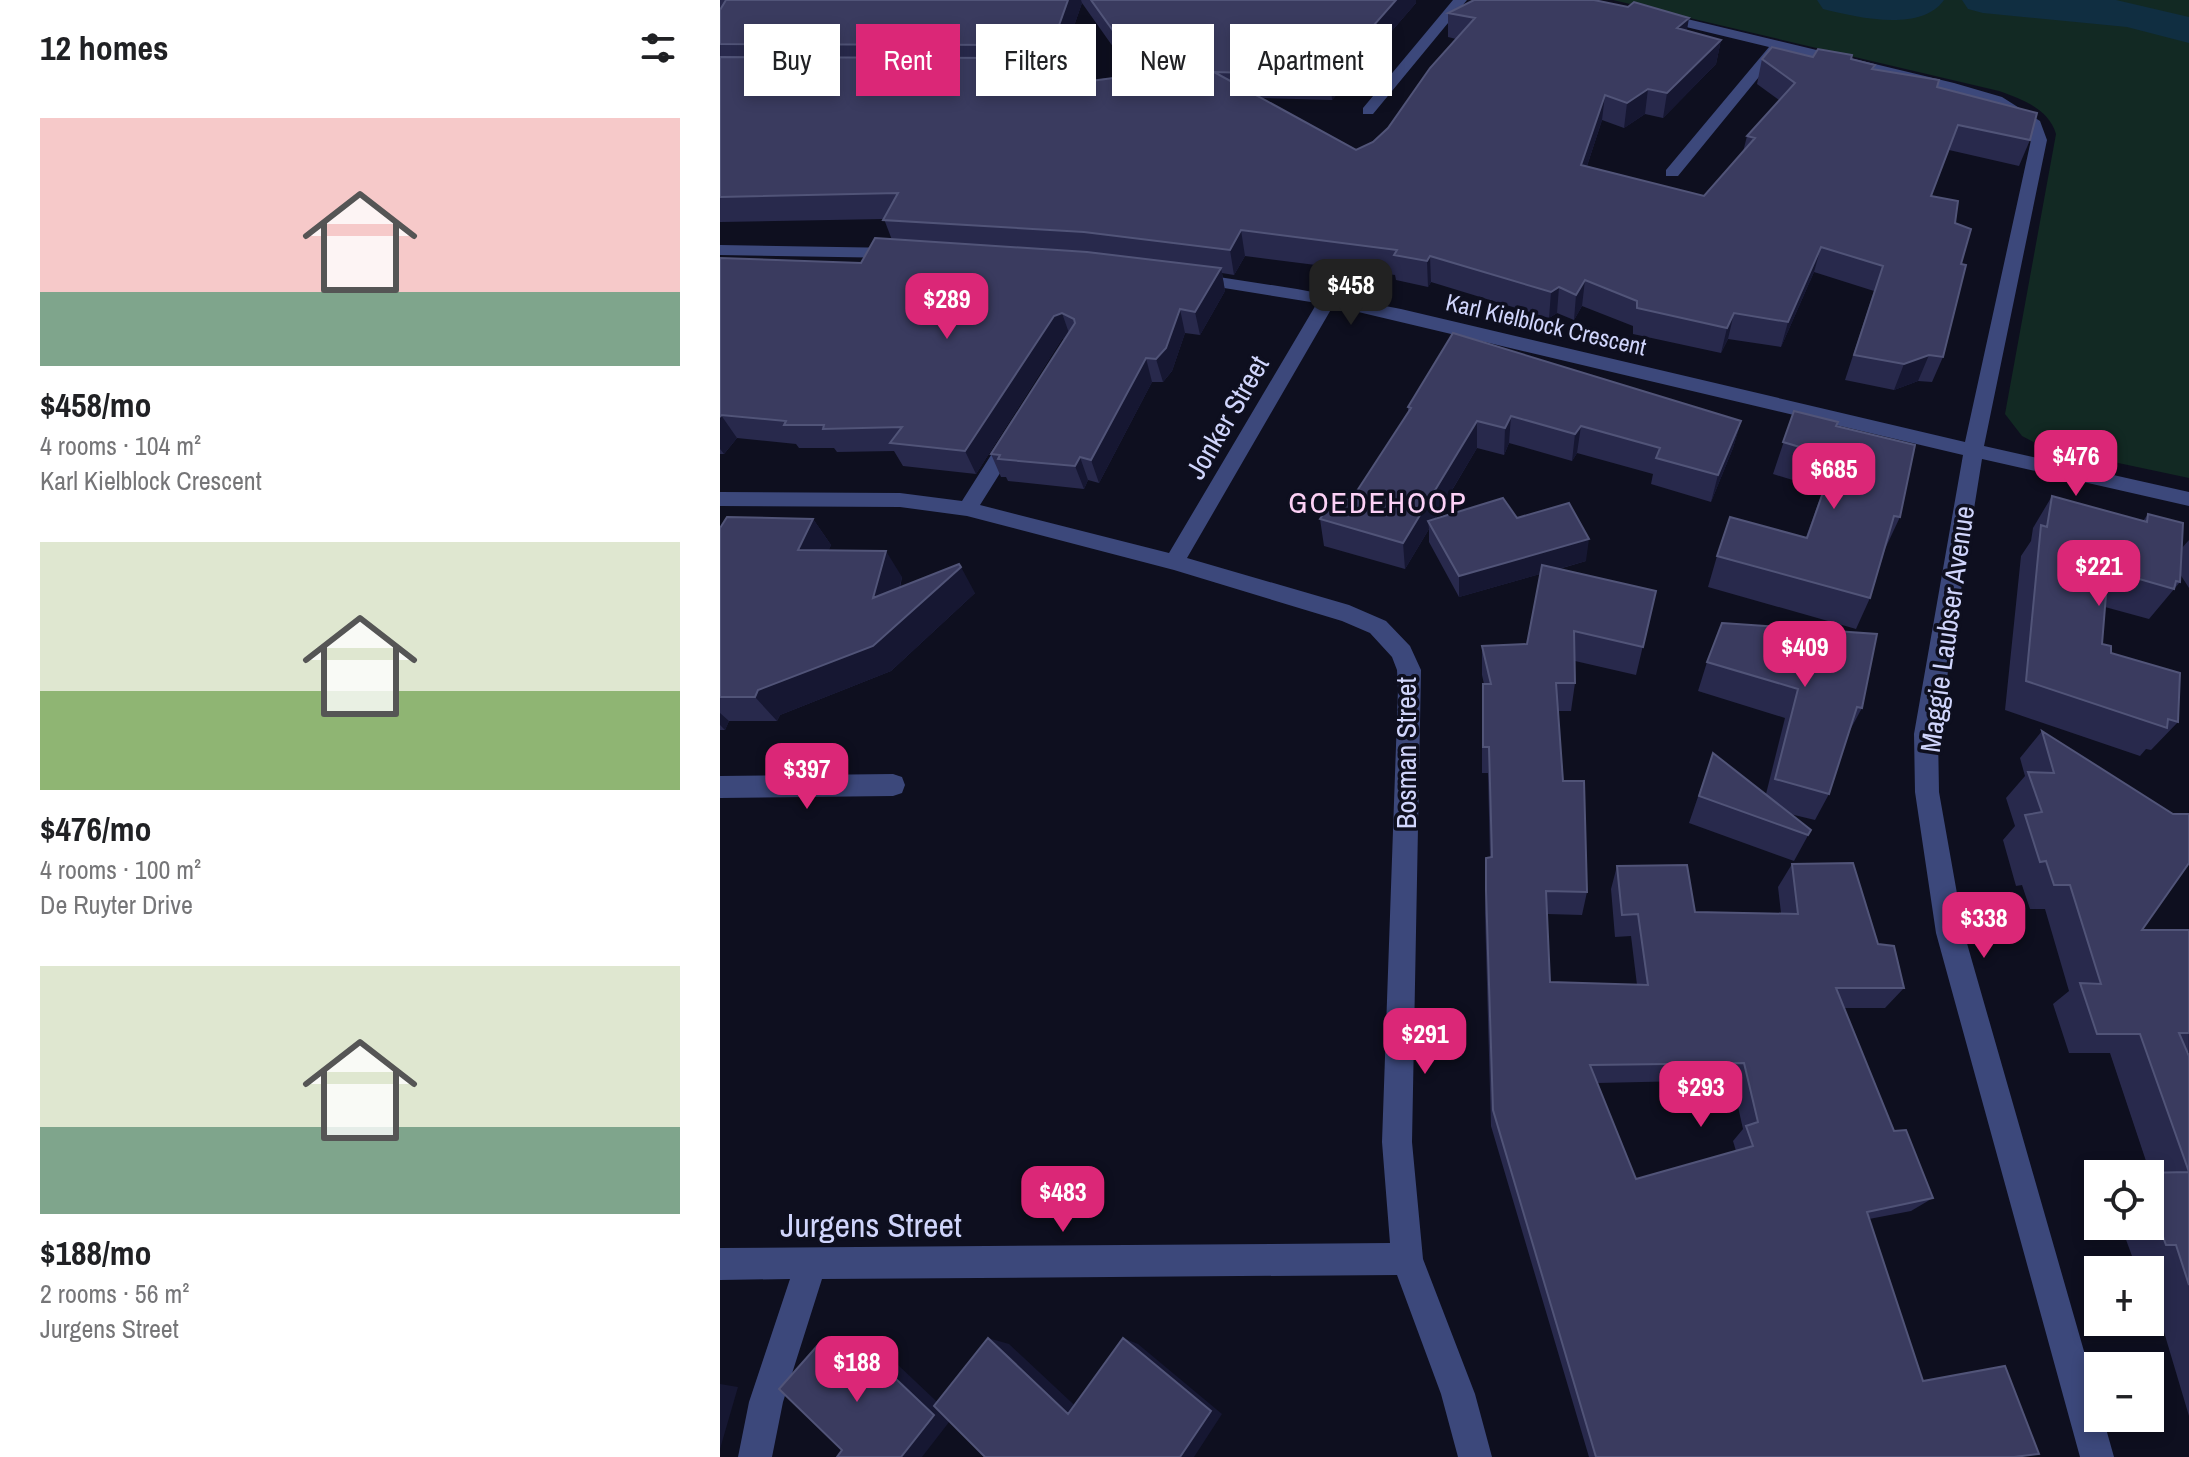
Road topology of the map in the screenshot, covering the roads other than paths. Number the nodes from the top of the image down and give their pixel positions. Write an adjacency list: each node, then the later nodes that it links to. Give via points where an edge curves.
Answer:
1 (1460, 0): 4 (street)
2 (1647, 13): 3 (street)
3 (1779, 43): 5 (street); 11 (street, Maggie Laubser Avenue, via 1997,100 2035,124 2039,140)
4 (1368, 111)
5 (1672, 173)
6 (720, 250): 7 (street)
7 (918, 254)
8 (1170, 275): 9 (street, Karl Kielblock Crescent)
9 (1328, 300): 11 (street, Karl Kielblock Crescent); 15 (street, Jonker Street)
10 (1023, 421): 14 (street)
11 (1973, 453): 13 (street, Karl Kielblock Crescent); 23 (street, Maggie Laubser Avenue, via 1926,734 1927,792 1950,933)
12 (720, 499): 14 (street, Bosman Street, via 900,500)
13 (2189, 499)
14 (967, 509): 15 (street, Bosman Street)
15 (1174, 562): 18 (street, Bosman Street, via 1364,620 1390,637 1409,670 1397,1142)
16 (893, 785): 17 (street)
17 (720, 787)
18 (1407, 1259): 19 (street, Jurgens Street); 22 (street, Bosman Street, via 1458,1394)
19 (811, 1263): 20 (street, Jurgens Street); 21 (street, via 766,1402)
20 (720, 1264)
21 (755, 1457)
22 (1475, 1457)
23 (2097, 1457)

